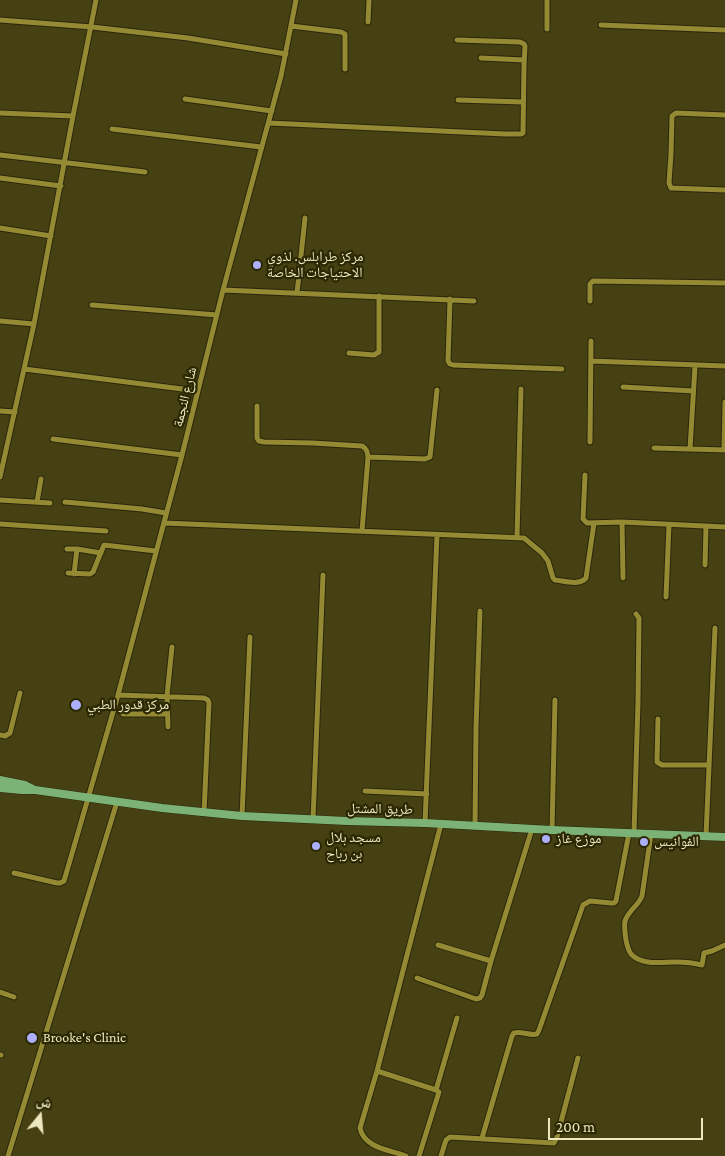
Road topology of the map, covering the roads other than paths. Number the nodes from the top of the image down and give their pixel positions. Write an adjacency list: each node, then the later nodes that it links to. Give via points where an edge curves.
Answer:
1 (96, 0): 7 (street)
2 (296, 0): 8 (street, شارع النجمة)
3 (369, 0): 6 (street)
4 (547, 0): 10 (street)
5 (0, 20): 7 (street)
6 (368, 22)
7 (92, 26): 13 (street); 23 (street)
8 (291, 26): 13 (street, شارع النجمة); 16 (street, via 345,34)
9 (601, 26): 11 (street)
10 (547, 29)
11 (725, 30)
12 (457, 40): 15 (street, via 520,42 525,46)
13 (286, 54): 20 (street, شارع النجمة)
14 (481, 58): 15 (street)
15 (524, 60): 19 (street)
16 (345, 69)
17 (185, 99): 20 (street)
18 (458, 100): 19 (street)
19 (523, 102): 24 (street, via 524,133 521,134)
20 (272, 110): 24 (street, شارع النجمة)
21 (0, 113): 23 (street)
22 (725, 115): 32 (street, via 676,113 672,116 669,182 671,188)
23 (73, 116): 28 (street)
24 (268, 123): 26 (street, شارع النجمة)
25 (112, 129): 26 (street)
26 (261, 147): 37 (street, شارع النجمة)
27 (0, 155): 28 (street)
28 (65, 162): 29 (street); 31 (street)
29 (144, 172)
30 (0, 178): 31 (street)
31 (60, 186): 35 (street)
32 (725, 190)
33 (305, 218): 38 (street)
34 (0, 228): 35 (street)
35 (51, 236): 46 (street)
36 (725, 282): 42 (street, via 593,280)
37 (223, 290): 38 (street); 44 (street, شارع النجمة)
38 (297, 293): 39 (street)
39 (379, 296): 40 (street); 48 (street, via 379,352 374,355)
40 (450, 299): 41 (street); 52 (street, via 450,364)
41 (474, 301)
42 (590, 302)
43 (92, 305): 44 (street)
44 (217, 315): 57 (street, شارع النجمة)
45 (0, 321): 46 (street)
46 (34, 324): 53 (street)
47 (591, 341): 49 (street)
48 (349, 353)
49 (591, 361): 50 (street); 64 (street)
50 (695, 366): 51 (street); 58 (street)
51 (725, 366)
52 (562, 368)
53 (24, 369): 57 (street); 62 (street)
54 (623, 387): 58 (street)
55 (521, 388): 89 (street)
56 (437, 390): 70 (street, via 430,457)
57 (198, 391): 69 (street, شارع النجمة)
58 (693, 391): 66 (street)
59 (725, 402): 67 (street)
60 (257, 406): 70 (street, via 256,438 259,440 362,446 368,451)
61 (0, 410): 62 (street)
62 (15, 412): 68 (street)
63 (53, 438): 69 (street)
64 (590, 442)
65 (654, 448): 66 (street)
66 (690, 449): 67 (street)
67 (724, 450)
68 (2, 455): 72 (street)
69 (182, 455): 78 (street, شارع النجمة)
70 (368, 457): 87 (street)
71 (584, 475): 82 (street, via 583,520)
72 (0, 477)
73 (41, 479): 75 (street)
74 (0, 500): 75 (street)
75 (36, 502): 77 (street)
76 (66, 502): 78 (street)
77 (50, 503)
78 (166, 513): 80 (street, شارع النجمة)
79 (622, 522): 82 (street); 83 (street); 98 (street)
80 (164, 523): 87 (street); 92 (street, شارع النجمة)
81 (0, 524): 86 (street)
82 (594, 524): 89 (street, via 586,578 581,582 555,580 542,553 524,538)
83 (669, 525): 84 (street); 99 (street)
84 (706, 526): 85 (street); 94 (street)
85 (725, 527)
86 (106, 531)
87 (362, 531): 88 (street)
88 (437, 535): 89 (street); 119 (street)
89 (517, 537)
90 (67, 548): 91 (street)
91 (77, 549): 93 (street); 96 (street)
92 (156, 551): 93 (street, via 104,545); 106 (street, شارع النجمة)
93 (101, 552): 96 (street, via 93,572)
94 (705, 565)
95 (68, 573): 96 (street)
96 (74, 574)
97 (323, 575): 124 (street)
98 (623, 578)
99 (666, 596)
100 (480, 611): 127 (street)
101 (636, 614): 130 (street, via 640,618)
102 (715, 628): 114 (street)
103 (250, 637): 123 (street)
104 (172, 647): 107 (street)
105 (20, 693): 113 (street, via 10,733)
106 (118, 695): 107 (street); 120 (street, شارع النجمة)
107 (167, 696): 110 (street); 122 (street, via 204,698 209,703)
108 (555, 700): 129 (street)
109 (123, 714): 110 (street)
110 (167, 714): 112 (street)
111 (658, 719): 114 (street, via 657,762 662,765)
112 (168, 727)
113 (0, 735)
114 (709, 765): 132 (street)
115 (0, 780): 117 (main road, طريق المشتل)
116 (0, 788): 117 (main road, طريق المشتل)
117 (35, 790): 120 (main road, طريق المشتل)
118 (364, 791): 119 (street)
119 (427, 794): 125 (street)
120 (88, 797): 121 (main road, طريق المشتل); 134 (street, شارع النجمة, via 64,881 56,883)
121 (117, 802): 122 (main road, طريق المشتل); 146 (street)
122 (204, 813): 123 (main road, طريق المشتل)
123 (242, 816): 124 (main road, طريق المشتل)
124 (314, 819): 125 (main road, طريق المشتل)
125 (425, 823): 126 (main road, طريق المشتل)
126 (441, 824): 127 (main road, طريق المشتل); 143 (street)
127 (475, 826): 128 (main road, طريق المشتل)
128 (532, 829): 129 (main road, طريق المشتل); 137 (street)
129 (552, 830): 130 (main road, طريق المشتل)
130 (631, 833): 131 (main road, طريق المشتل); 145 (street, via 616,901 583,904 540,1030 534,1035 517,1032 512,1036)
131 (651, 834): 132 (main road, طريق المشتل); 136 (street, via 641,900 626,919 631,954 655,963 702,965 704,953)
132 (706, 836): 133 (main road, طريق المشتل)
133 (725, 837)
134 (14, 873)
135 (438, 945): 137 (street)
136 (725, 945)
137 (492, 961): 138 (street, via 482,996 476,999)
138 (417, 978)
139 (0, 992): 140 (street)
140 (14, 997)
141 (457, 1018): 144 (street)
142 (578, 1058): 145 (street, via 554,1143)
143 (377, 1071): 144 (street); 147 (street, via 361,1133 371,1144)
144 (436, 1090): 148 (street, via 439,1092)
145 (482, 1138): 149 (street, via 448,1138)
146 (8, 1156)
147 (406, 1156)
148 (419, 1156)
149 (441, 1156)

